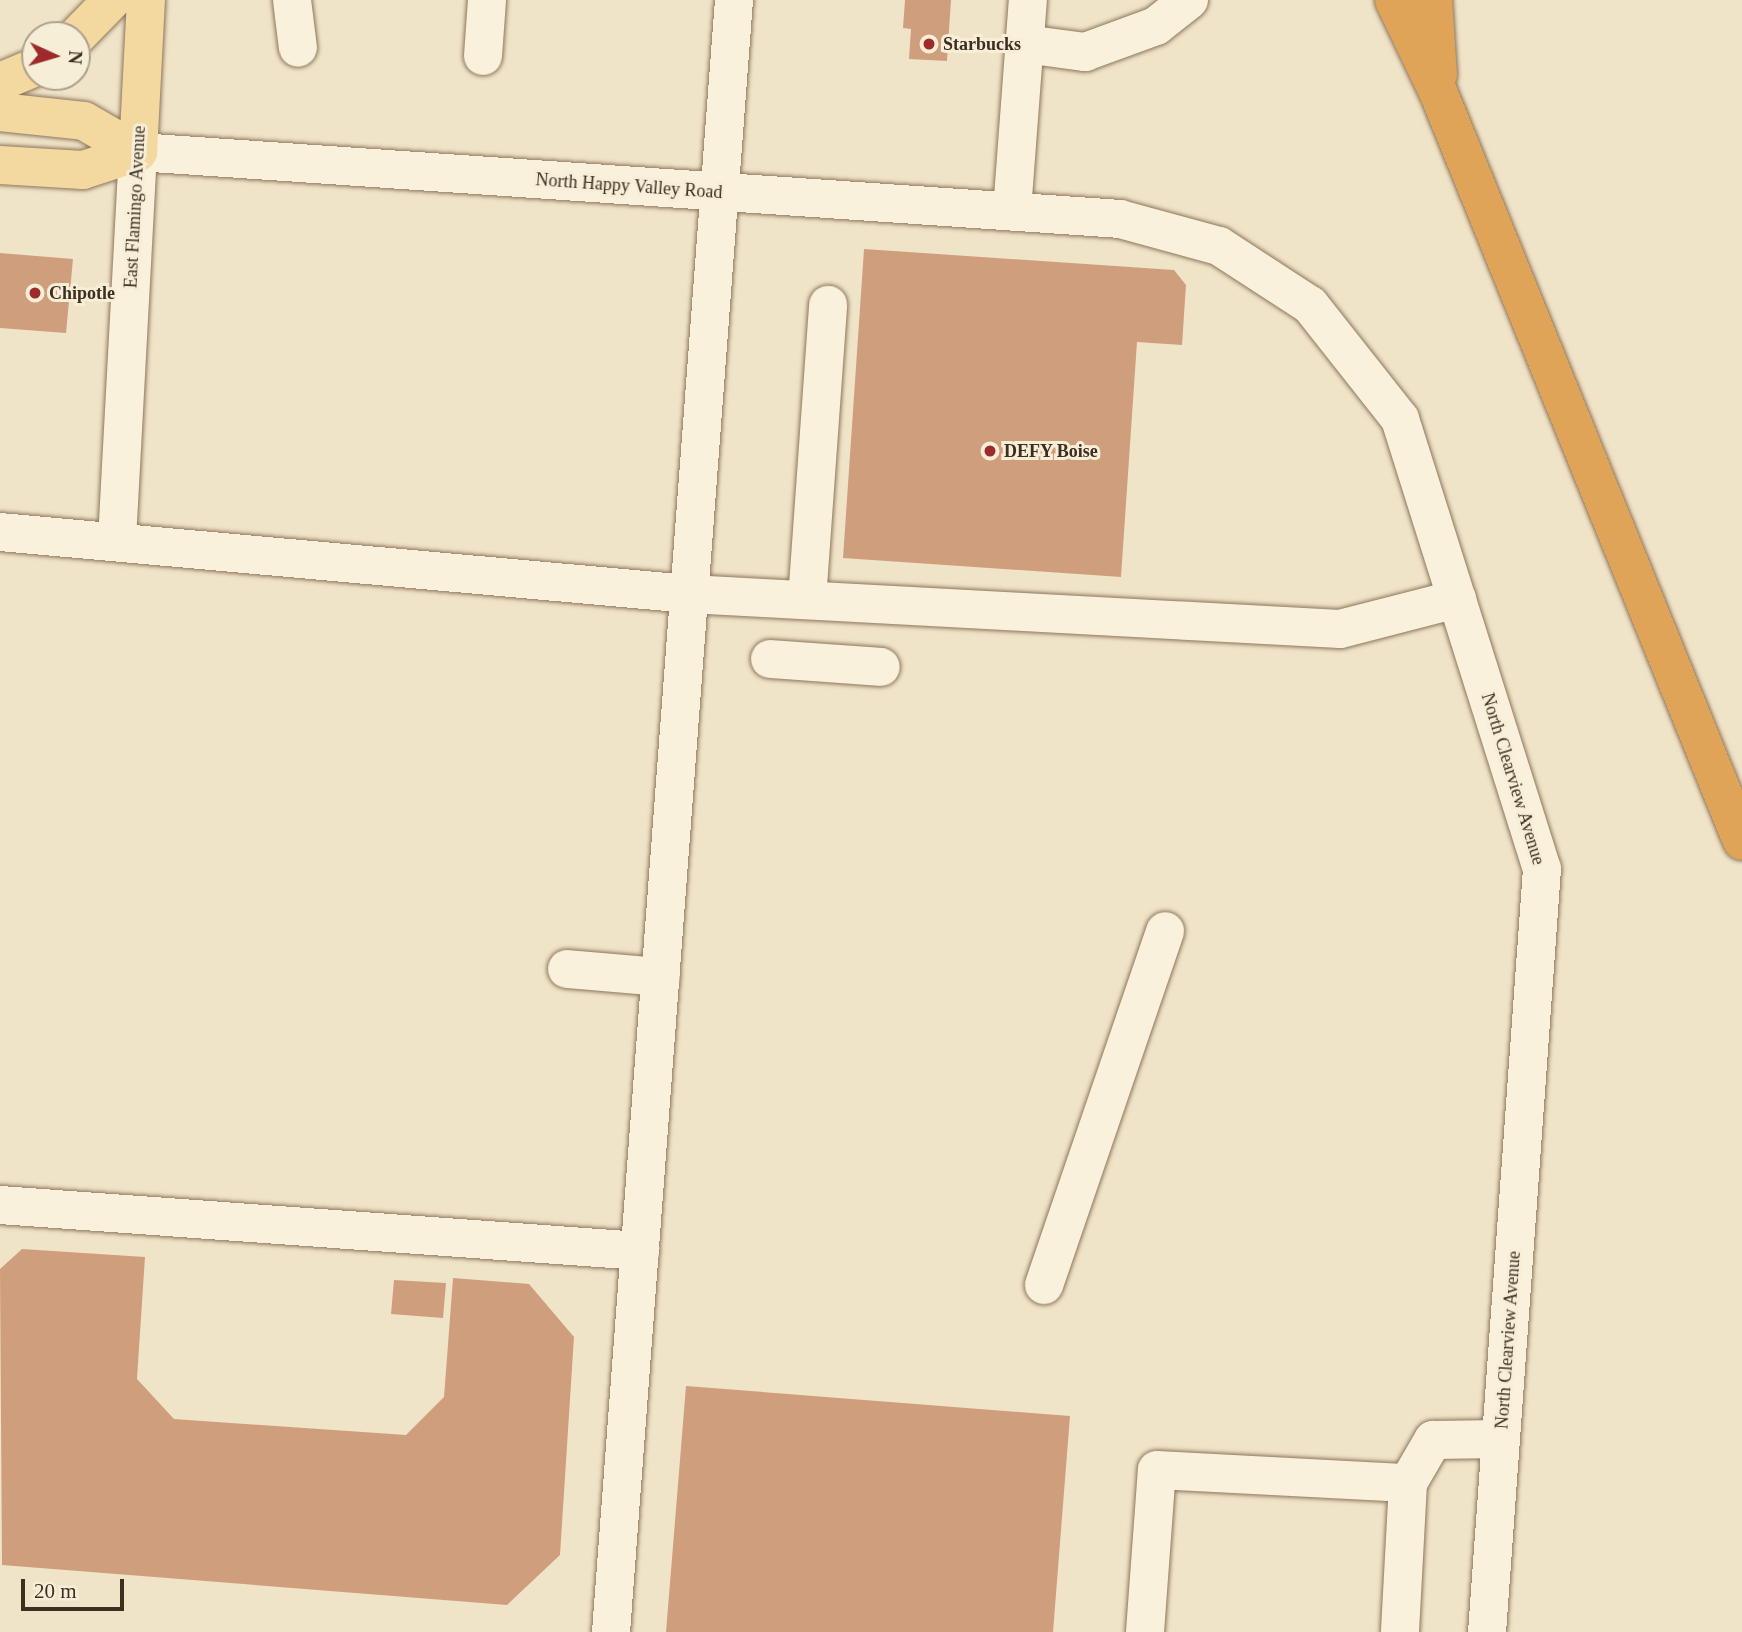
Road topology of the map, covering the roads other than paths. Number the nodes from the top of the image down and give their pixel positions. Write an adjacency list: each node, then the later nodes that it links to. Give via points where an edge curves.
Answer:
1 (112, 0): 10 (main road)
2 (146, 0): 18 (main road, East Flamingo Avenue)
3 (292, 0): 12 (street)
4 (487, 0): 13 (street)
5 (734, 0): 20 (street)
6 (1028, 0): 11 (street)
7 (1189, 0): 11 (street, via 1156,26 1085,52)
8 (1394, 0): 16 (highway)
9 (1433, 0): 16 (highway)
10 (91, 22)
11 (1025, 44): 21 (street)
12 (298, 48)
13 (482, 55)
14 (21, 73): 15 (main road)
15 (0, 82)
16 (1439, 94): 31 (highway)
17 (0, 112): 18 (main road, North Happy Valley Road, via 84,121)
18 (138, 152): 19 (main road, North Happy Valley Road, via 83,170); 20 (street, North Happy Valley Road); 25 (street, East Flamingo Avenue)
19 (0, 165)
20 (720, 192): 21 (street, North Happy Valley Road); 26 (street)
21 (1012, 211): 22 (street, North Happy Valley Road)
22 (1121, 219): 27 (street, North Clearview Avenue, via 1219,246 1310,305 1400,419)
23 (828, 305): 28 (street)
24 (0, 532): 25 (street)
25 (117, 540): 26 (street)
26 (689, 594): 28 (street); 34 (street)
27 (1457, 599): 28 (street, via 1340,629); 38 (street, North Clearview Avenue, via 1542,869)
28 (807, 600)
29 (771, 659): 30 (street)
30 (881, 667)
31 (1742, 841)
32 (1165, 931): 37 (street)
33 (567, 969): 34 (street)
34 (661, 977): 36 (street)
35 (0, 1205): 36 (street)
36 (640, 1251): 40 (street)
37 (1044, 1285)
38 (1501, 1439): 39 (street, via 1433,1440); 43 (street, North Clearview Avenue)
39 (1408, 1483): 41 (street, via 1157,1470); 42 (street)
40 (611, 1632)
41 (1145, 1632)
42 (1400, 1632)
43 (1487, 1632)

